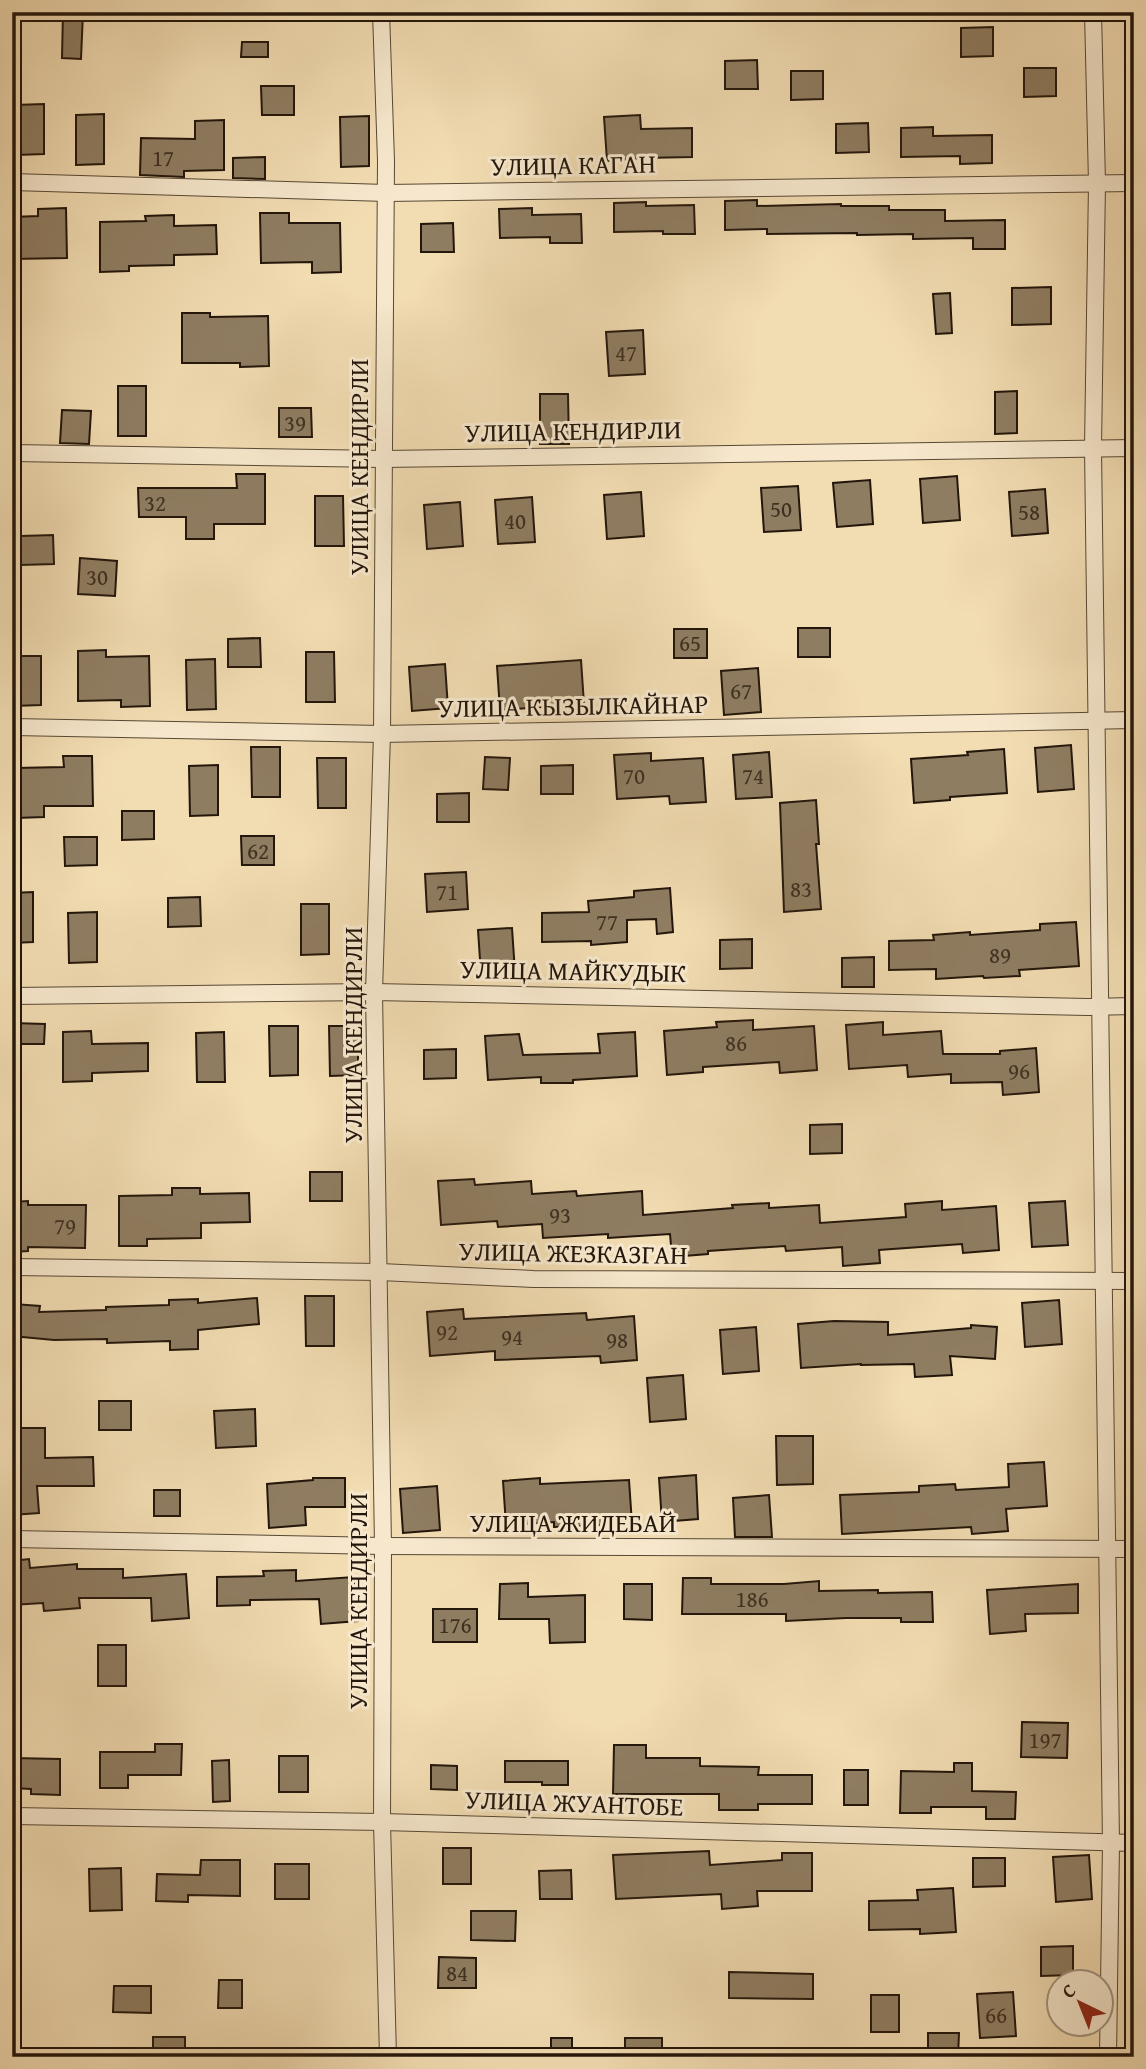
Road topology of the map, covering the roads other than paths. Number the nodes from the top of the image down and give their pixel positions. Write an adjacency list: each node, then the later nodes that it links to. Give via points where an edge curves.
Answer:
1 (381, 12): 6 (street, УЛИЦА КЕНДИРЛИ)
2 (1093, 12): 4 (street)
3 (12, 183): 6 (street, УЛИЦА КАГАН)
4 (1097, 183): 5 (street, УЛИЦА КАГАН); 6 (street, УЛИЦА КАГАН); 7 (street)
5 (1134, 183)
6 (386, 192): 10 (street, УЛИЦА КЕНДИРЛИ)
7 (1093, 448): 8 (street, УЛИЦА КЕНДИРЛИ); 10 (street, УЛИЦА КЕНДИРЛИ); 12 (street)
8 (1134, 448)
9 (12, 453): 10 (street, УЛИЦА КЕНДИРЛИ)
10 (383, 459): 14 (street, УЛИЦА КЕНДИРЛИ)
11 (1134, 720): 12 (street, УЛИЦА КЫЗЫЛКАЙНАР)
12 (1096, 721): 14 (street, УЛИЦА КЫЗЫЛКАЙНАР); 18 (street)
13 (12, 727): 14 (street, УЛИЦА КЫЗЫЛКАЙНАР)
14 (382, 734): 15 (street, УЛИЦА КЕНДИРЛИ)
15 (374, 992): 16 (street, УЛИЦА МАЙКУДЫК); 18 (street, УЛИЦА МАЙКУДЫК); 20 (street, УЛИЦА КЕНДИРЛИ)
16 (12, 996)
17 (1134, 1006): 18 (street, УЛИЦА МАЙКУДЫК)
18 (1099, 1007): 21 (street)
19 (12, 1267): 20 (street, УЛИЦА ЖЕЗКАЗГАН)
20 (380, 1272): 21 (street, УЛИЦА ЖЕЗКАЗГАН, via 533,1279); 24 (street, УЛИЦА КЕНДИРЛИ)
21 (1102, 1281): 22 (street, УЛИЦА ЖЕЗКАЗГАН); 25 (street)
22 (1134, 1281)
23 (12, 1539): 24 (street, УЛИЦА ЖИДЕБАЙ)
24 (383, 1546): 25 (street, УЛИЦА ЖИДЕБАЙ); 28 (street, УЛИЦА КЕНДИРЛИ)
25 (1105, 1549): 26 (street, УЛИЦА ЖИДЕБАЙ); 30 (street)
26 (1134, 1549)
27 (12, 1816): 28 (street, УЛИЦА ЖУАНТОБЕ)
28 (382, 1822): 30 (street, УЛИЦА ЖУАНТОБЕ); 31 (street, УЛИЦА КЕНДИРЛИ)
29 (1134, 1843): 30 (street, УЛИЦА ЖУАНТОБЕ)
30 (1111, 1844): 32 (street)
31 (388, 2057)
32 (1108, 2057)

